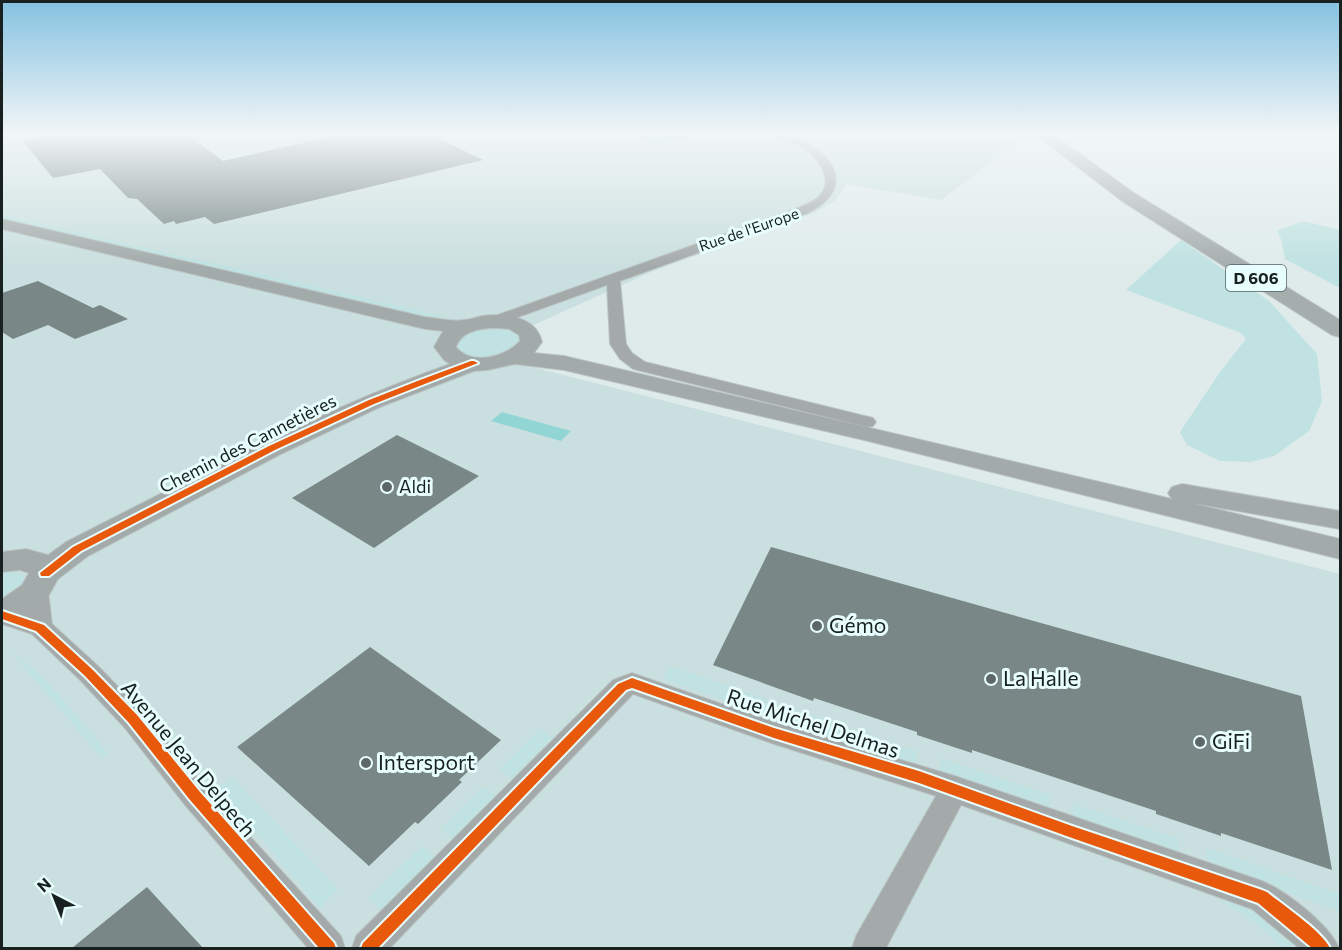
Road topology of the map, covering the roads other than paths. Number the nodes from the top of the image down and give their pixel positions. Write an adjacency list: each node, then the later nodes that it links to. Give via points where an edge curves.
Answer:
1 (831, 178): 5 (street, Rue de l'Europe, via 830,192 804,210)
2 (1103, 178): 7 (main road, D 606)
3 (2, 224): 9 (main road, via 425,323)
4 (2, 232): 13 (main road, via 418,329)
5 (613, 278): 6 (street, Rue de l'Europe); 16 (street, via 618,344 639,366)
6 (579, 290): 8 (street, Rue de l'Europe); 12 (street, Rue de l'Europe, via 549,307)
7 (1303, 308): 10 (main road, D 606); 11 (main road, D 606)
8 (494, 321): 9 (main road); 12 (main road, via 514,324)
9 (464, 327): 13 (main road, Chemin des Cannetières, via 456,331)
10 (1341, 330)
11 (1341, 341)
12 (524, 343): 14 (main road, via 495,362); 16 (main road, via 571,358); 19 (main road, via 587,368)
13 (447, 347): 14 (main road, via 463,361); 15 (main road, Chemin des Cannetières, via 428,368)
14 (474, 363): 15 (main road, Chemin des Cannetières)
15 (384, 396): 20 (main road, Chemin des Cannetières)
16 (867, 422): 17 (main road)
17 (1144, 486): 18 (main road); 19 (main road)
18 (1341, 520)
19 (1335, 544)
20 (28, 571): 21 (main road, Chemin des Cannetières, via 27,599); 22 (street)
21 (2, 614): 22 (street, Avenue Jean Delpech)
22 (40, 628): 24 (street, Avenue Jean Delpech, via 133,719)
23 (955, 789): 25 (street, Rue Michel Delmas, via 774,733 638,683 626,684); 26 (street); 27 (street, Rue Michel Delmas, via 1262,897)
24 (329, 948)
25 (368, 948)
26 (868, 948)
27 (1322, 948)

